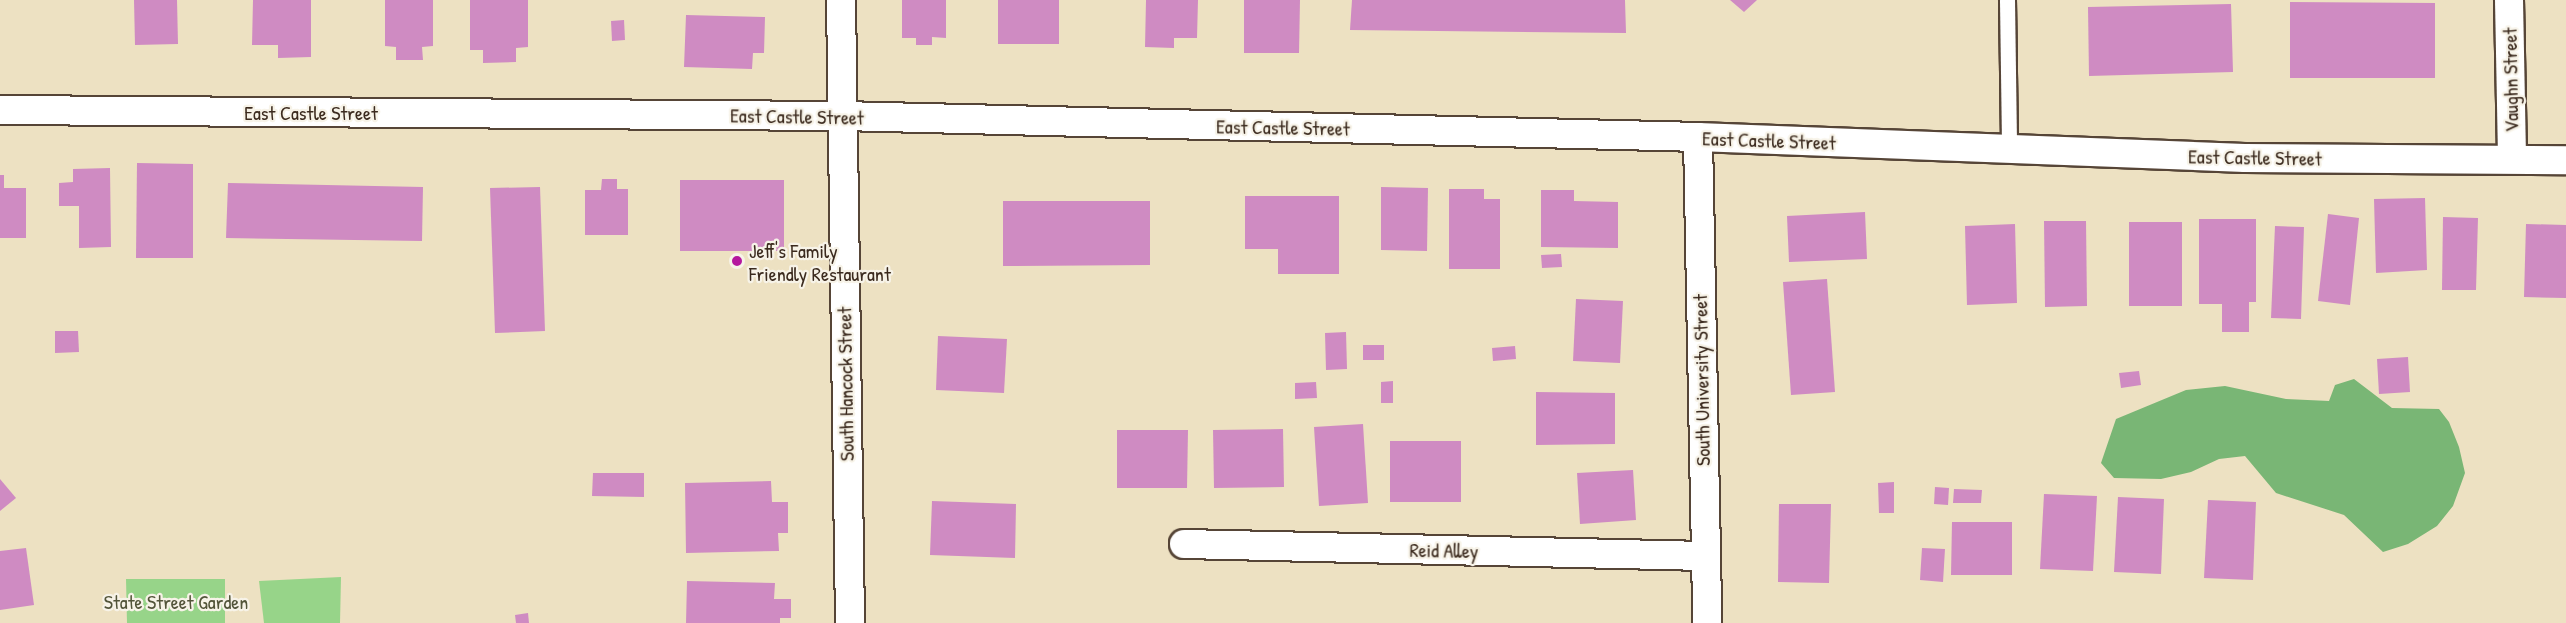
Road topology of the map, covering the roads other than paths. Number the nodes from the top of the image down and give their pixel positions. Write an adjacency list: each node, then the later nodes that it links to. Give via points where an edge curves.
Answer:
1 (841, 0): 5 (street, South Hancock Street)
2 (2007, 0): 7 (lane)
3 (2509, 0): 8 (street, Vaughn Street)
4 (0, 110): 5 (street, East Castle Street)
5 (841, 116): 6 (street, East Castle Street); 12 (street, South Hancock Street)
6 (1698, 137): 7 (street, East Castle Street); 11 (street, South University Street)
7 (2009, 149): 8 (street, East Castle Street, via 2245,158)
8 (2512, 159): 9 (street, East Castle Street)
9 (2566, 160)
10 (1184, 544): 11 (street, Reid Alley)
11 (1704, 556): 13 (street, South University Street)
12 (850, 623)
13 (1707, 623)

